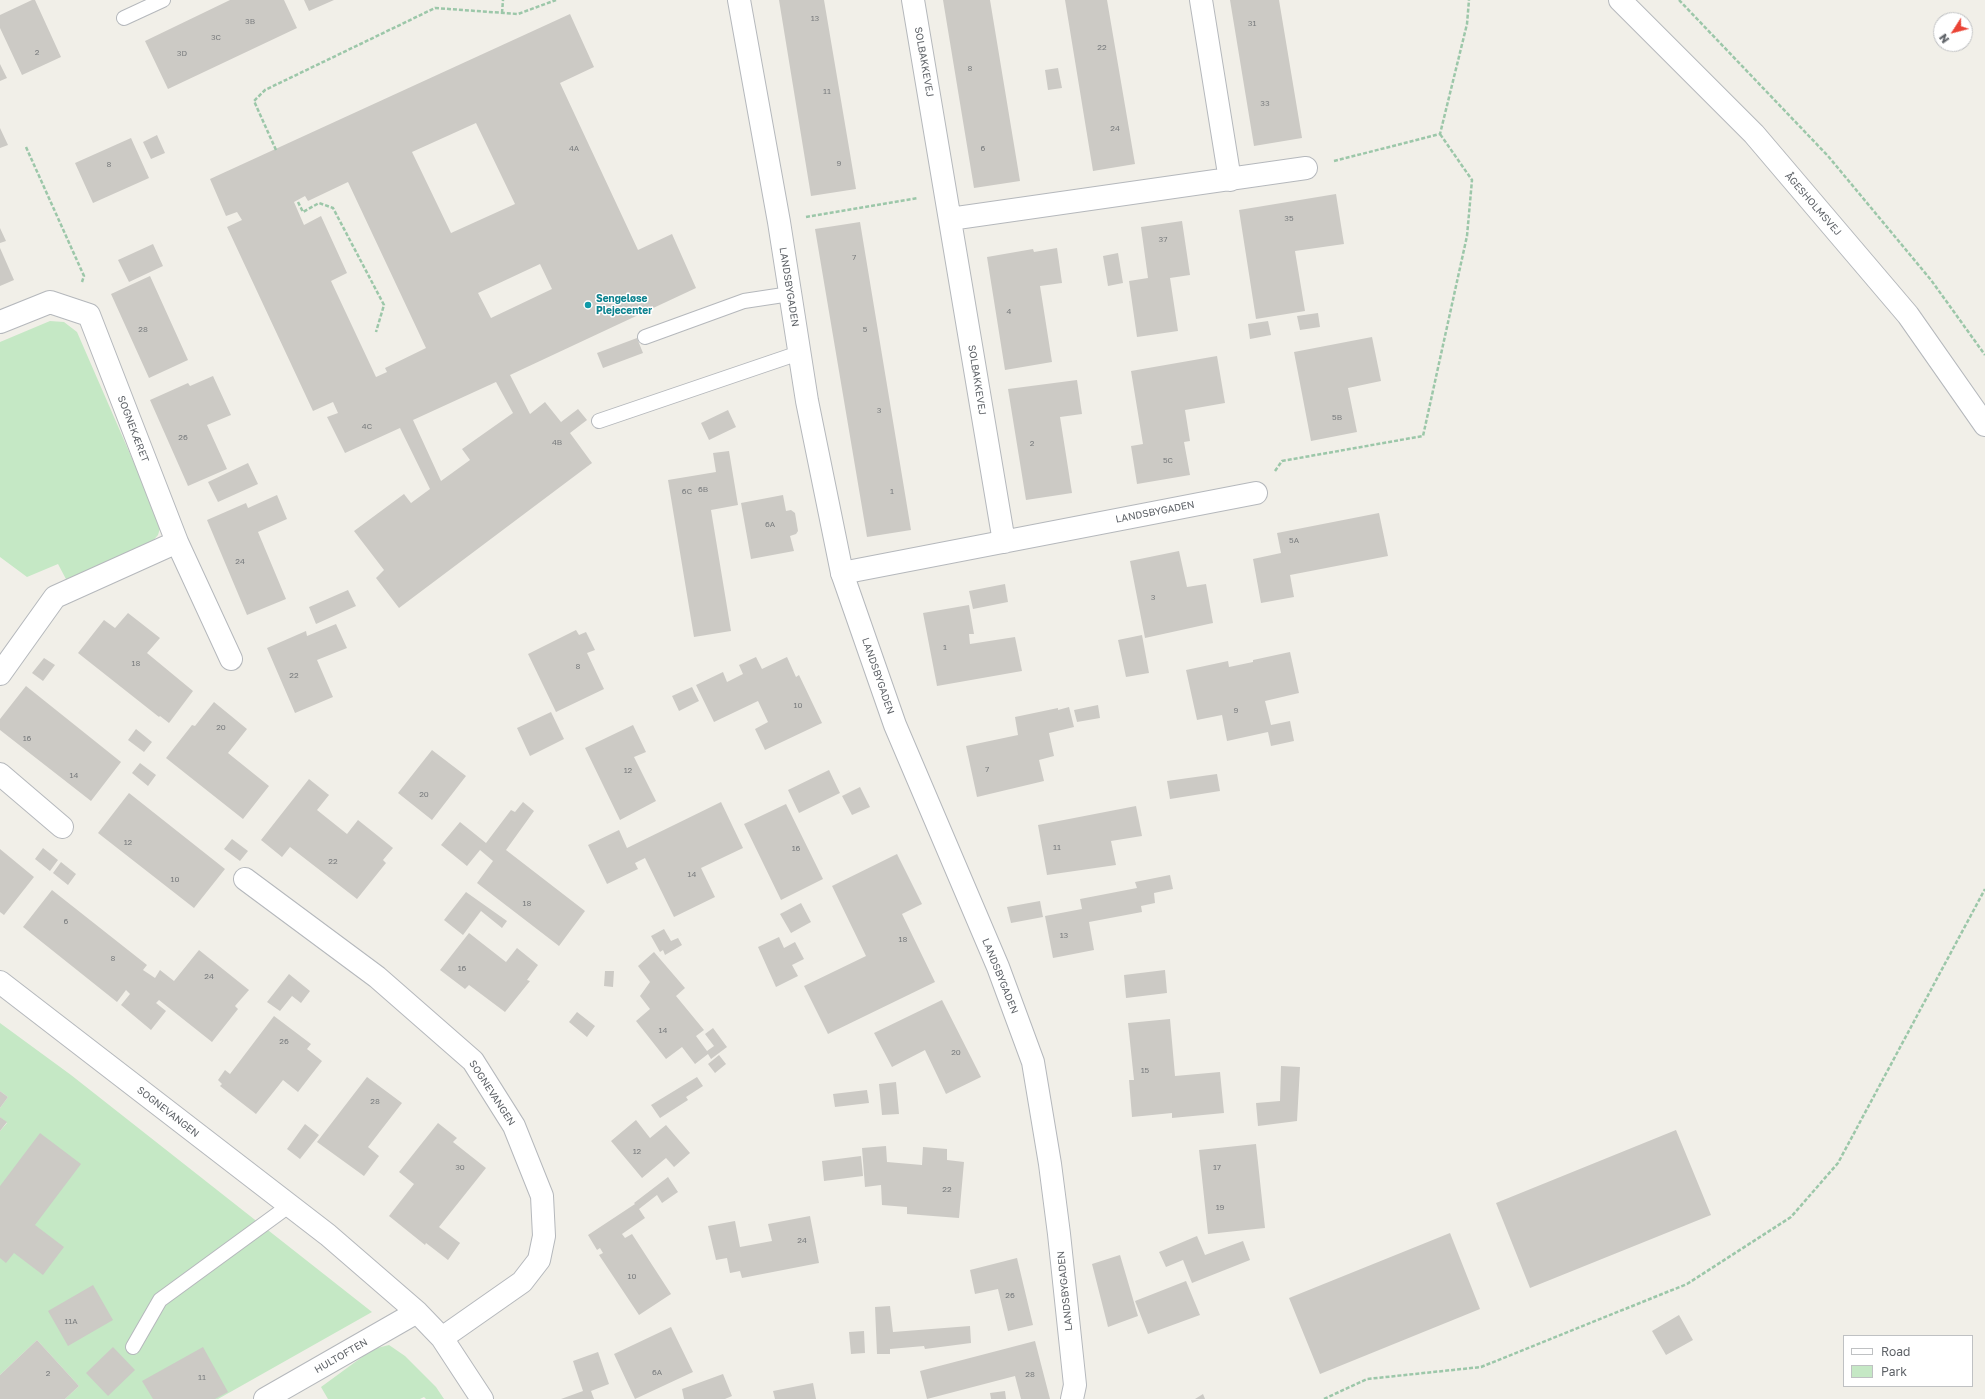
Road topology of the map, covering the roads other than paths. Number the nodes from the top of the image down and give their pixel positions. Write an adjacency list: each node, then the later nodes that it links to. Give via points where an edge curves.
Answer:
1 (163, 0): 6 (lane)
2 (739, 0): 10 (street, LANDSBYGADEN)
3 (913, 0): 9 (street, SOLBAKKEVEJ)
4 (1201, 0): 8 (street)
5 (1620, 0): 15 (street, ÅGESHOLMSVEJ, via 1759,140 1908,315)
6 (124, 18)
7 (1306, 168): 8 (street)
8 (1230, 180): 9 (street)
9 (950, 219): 18 (street, SOLBAKKEVEJ)
10 (790, 294): 12 (lane, via 744,301); 13 (street, LANDSBYGADEN)
11 (0, 322): 17 (street, SOGNEKÆRET, via 50,302 82,312)
12 (645, 337)
13 (799, 352): 14 (lane); 19 (street, LANDSBYGADEN)
14 (599, 420)
15 (1985, 425)
16 (1256, 492): 18 (street, LANDSBYGADEN)
17 (177, 542): 20 (street, SOGNEKÆRET); 21 (street, via 55,597)
18 (1004, 542): 19 (street, LANDSBYGADEN)
19 (842, 573): 32 (street, LANDSBYGADEN, via 895,725 998,967 1033,1062 1050,1164 1075,1385)
20 (231, 659)
21 (0, 674)
22 (0, 774): 23 (street)
23 (62, 827)
24 (245, 879): 28 (street, SOGNEVANGEN, via 377,977 473,1061 514,1126 542,1196 544,1236 539,1260 522,1282)
25 (0, 982): 26 (street, SOGNEVANGEN)
26 (290, 1205): 27 (street, SOGNEVANGEN); 29 (lane, via 160,1300)
27 (418, 1312): 28 (street, SOGNEVANGEN); 30 (street, HULTOFTEN)
28 (442, 1338): 31 (street, SOGNEVANGEN)
29 (133, 1347)
30 (265, 1399)
31 (482, 1399)
32 (1072, 1399)

